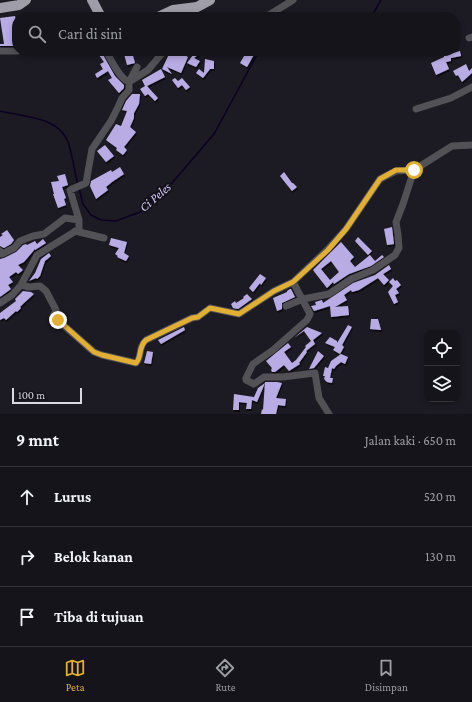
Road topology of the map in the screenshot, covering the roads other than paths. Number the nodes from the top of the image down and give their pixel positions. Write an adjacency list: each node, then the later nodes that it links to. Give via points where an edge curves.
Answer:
1 (26, 0): 5 (highway, via 19,5)
2 (92, 0): 6 (highway)
3 (210, 0): 7 (highway, via 197,7)
4 (293, 0): 8 (street)
5 (0, 8)
6 (98, 12)
7 (169, 12)
8 (274, 12)
9 (0, 51): 10 (street)
10 (12, 51)
11 (109, 56): 14 (street, via 122,77)
12 (160, 56): 14 (street, via 148,70)
13 (137, 67): 14 (street)
14 (129, 82): 19 (street, via 129,90 92,149 85,184 70,190)
15 (472, 87): 16 (street, via 451,98)
16 (416, 109)
17 (472, 144): 18 (street, via 452,146)
18 (414, 170): 23 (street, via 396,170 380,179 346,229 328,250); 25 (street, via 396,222 399,248 395,255 329,294)
19 (79, 220): 20 (street, via 79,228); 22 (street, via 65,218 44,234 20,241 14,248 2,254)
20 (75, 231): 21 (street); 24 (street, via 37,255)
21 (104, 238)
22 (0, 251)
23 (293, 282): 24 (street, via 239,314 210,308 198,317 152,337 143,342 139,360 134,364 90,349 53,316 56,310 46,291 40,286); 25 (street)
24 (21, 285): 26 (street, via 12,295)
25 (303, 299): 27 (street); 28 (street, via 310,314 307,320 253,364 246,380 254,384 264,378 314,373 319,398)
26 (0, 302)
27 (286, 306)
28 (329, 414)

